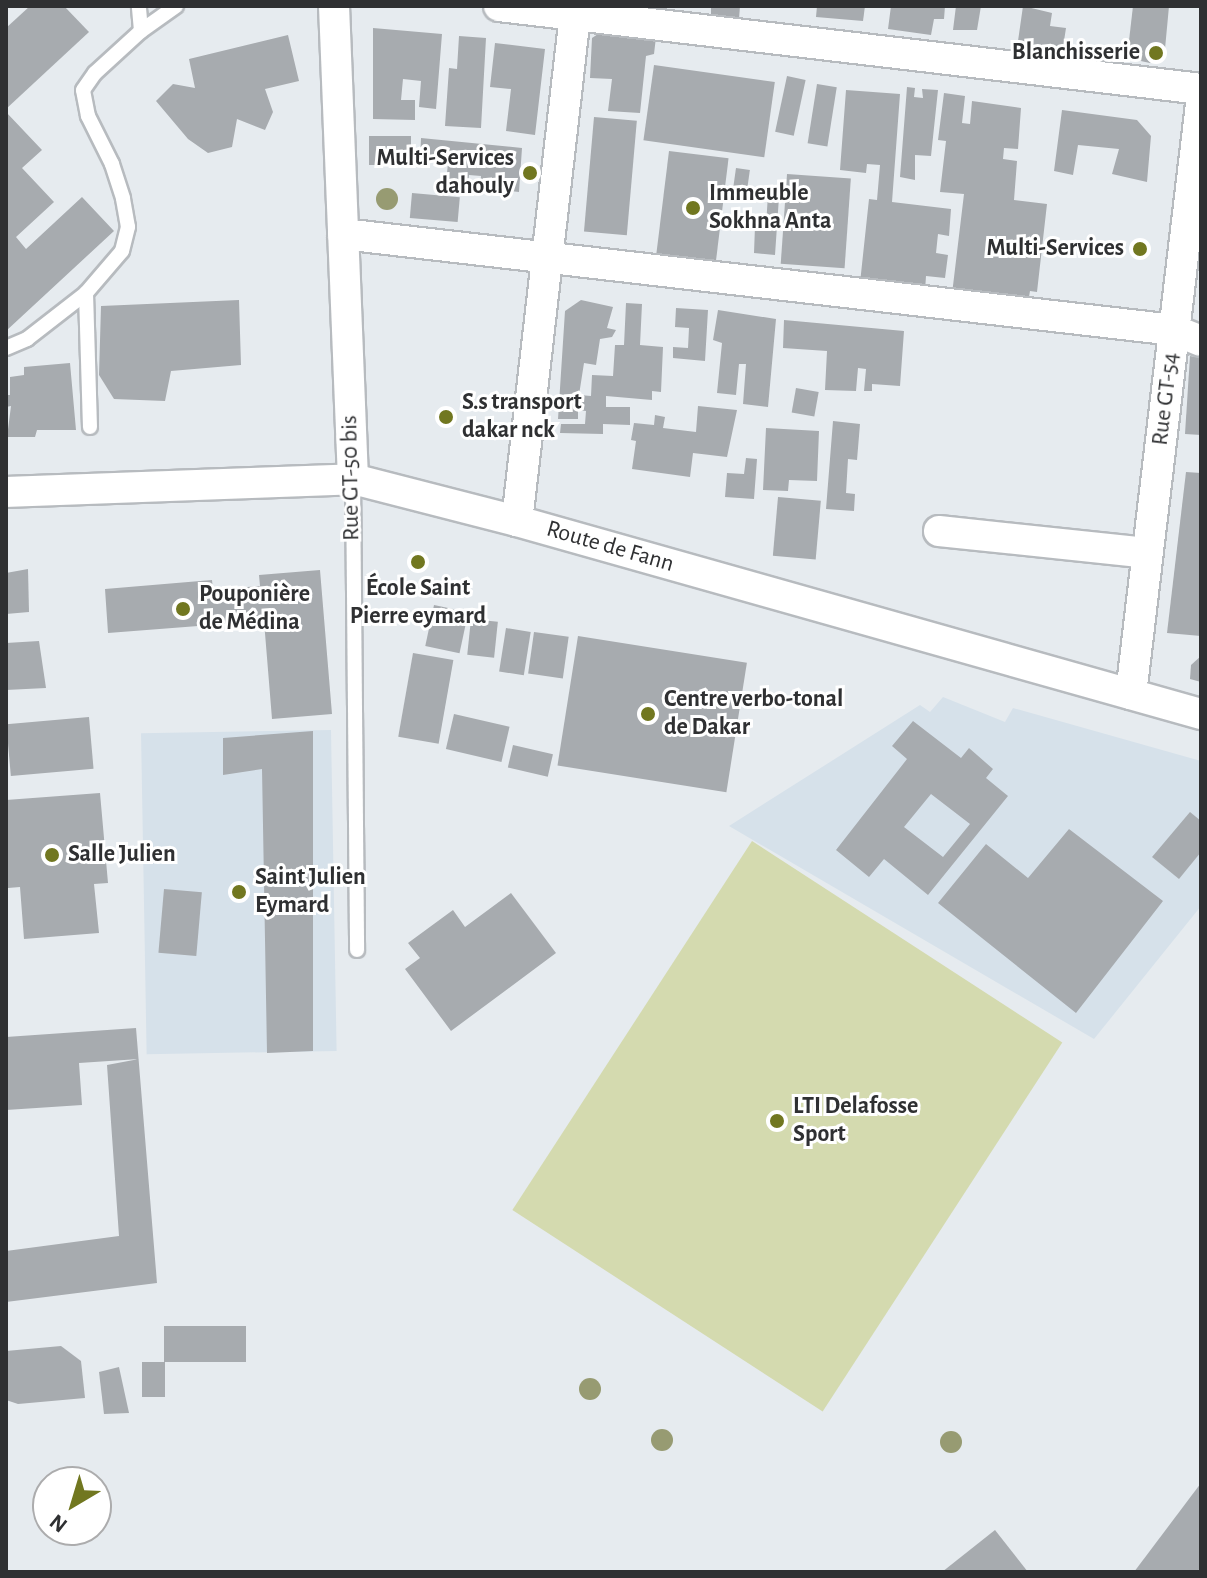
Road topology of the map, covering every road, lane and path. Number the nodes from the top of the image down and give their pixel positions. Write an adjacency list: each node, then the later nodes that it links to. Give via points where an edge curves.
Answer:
1 (139, 6): 6 (lane)
2 (176, 6): 6 (lane)
3 (334, 6): 10 (street, Rue GT-50 bis)
4 (499, 6): 5 (street)
5 (576, 10): 7 (street); 11 (street)
6 (141, 31): 12 (lane, via 83,90 88,116 112,164 128,227 122,251)
7 (1201, 89)
8 (1201, 104): 9 (street, Rue GT-54)
9 (1196, 180): 13 (street, Rue GT-54)
10 (343, 234): 11 (street); 16 (street, Rue GT-50 bis)
11 (547, 258): 13 (street); 18 (street)
12 (86, 293): 14 (lane, via 27,339); 15 (lane)
13 (1188, 336): 20 (street, Rue GT-54)
14 (6, 348)
15 (90, 427)
16 (353, 479): 17 (street, Route de Fann); 18 (street, Route de Fann); 23 (lane, Rue GT-50 bis)
17 (6, 492)
18 (517, 521): 21 (street, Route de Fann)
19 (939, 531): 20 (street)
20 (1147, 553): 21 (street, Rue GT-54)
21 (1131, 694): 22 (street, Route de Fann)
22 (1201, 714)
23 (357, 950)

